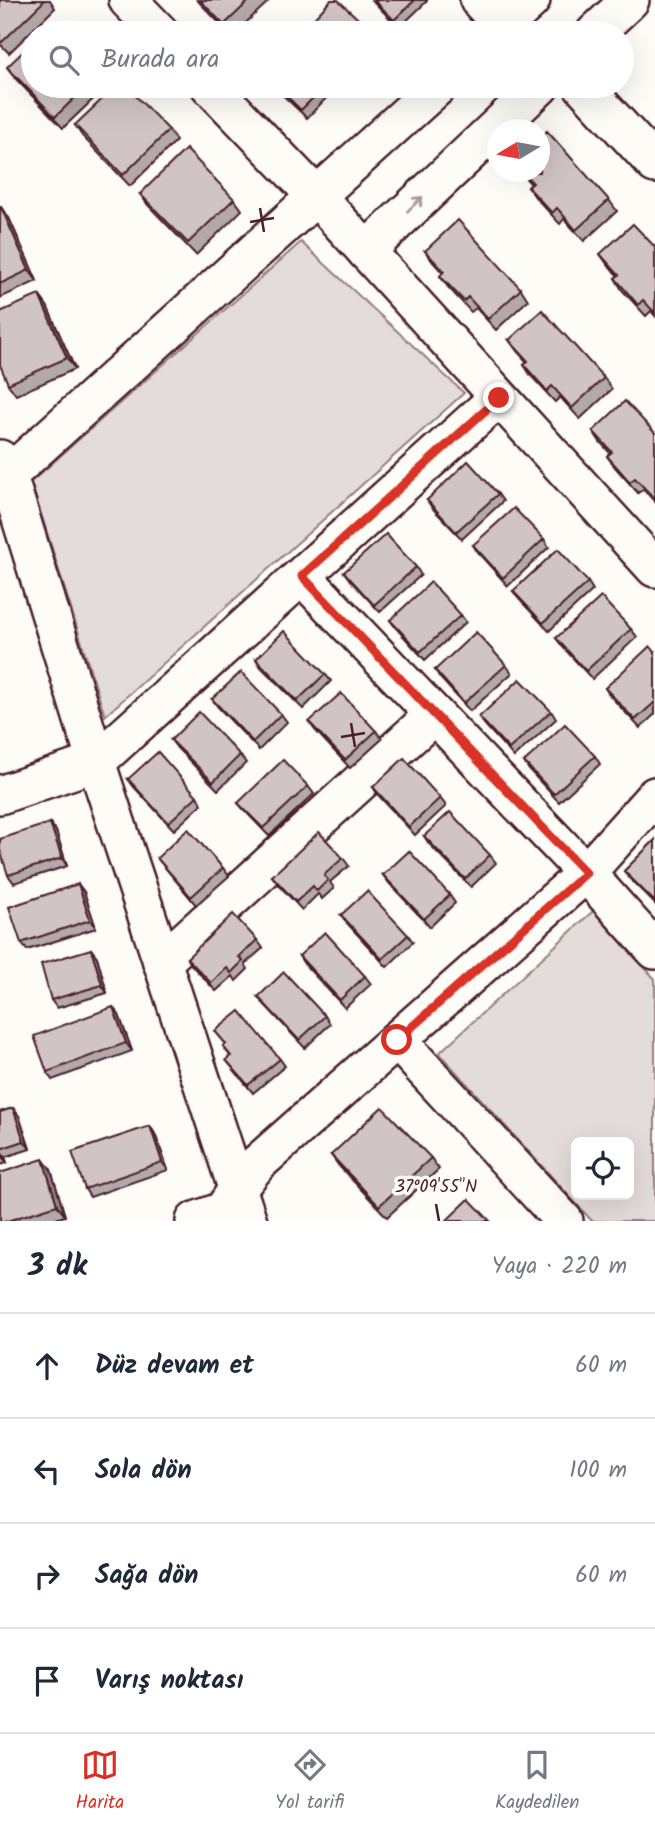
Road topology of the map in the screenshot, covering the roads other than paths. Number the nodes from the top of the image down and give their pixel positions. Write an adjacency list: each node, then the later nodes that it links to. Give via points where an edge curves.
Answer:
1 (128, 0): 5 (street)
2 (531, 0): 4 (street)
3 (630, 0): 6 (street)
4 (492, 20)
5 (148, 21)
6 (608, 21)
7 (222, 98): 12 (street)
8 (425, 98): 12 (street)
9 (527, 98): 13 (street, one-way to 9)
10 (594, 98): 11 (street)
11 (655, 164)
12 (317, 197): 13 (street); 15 (street)
13 (366, 251): 14 (street)
14 (499, 398): 16 (street); 17 (street)
15 (4, 468): 19 (street)
16 (655, 568)
17 (302, 576): 18 (street); 19 (street)
18 (434, 715): 22 (street); 24 (street)
19 (96, 762): 20 (street); 24 (street)
20 (0, 795)
21 (655, 796): 22 (street)
22 (586, 873): 23 (street); 25 (street)
23 (655, 950)
24 (162, 962): 26 (street)
25 (397, 1040): 26 (street, via 258,1163); 28 (street)
26 (243, 1204): 27 (street)
27 (195, 1221)
28 (564, 1221)

